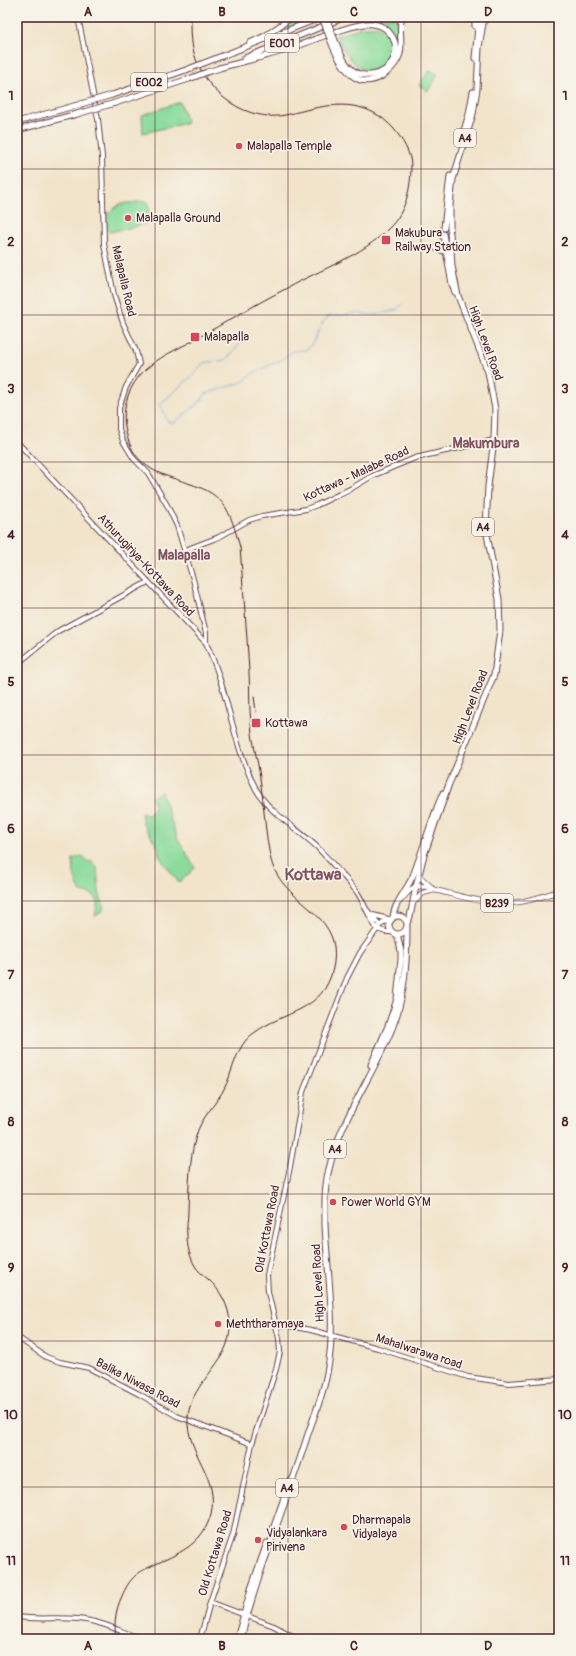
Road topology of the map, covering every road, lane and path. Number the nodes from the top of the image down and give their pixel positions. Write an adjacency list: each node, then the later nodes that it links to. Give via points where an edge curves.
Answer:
1 (78, 17): 23 (street, Malapalla Road, via 98,119 106,251 114,295 139,364 126,386 120,408 119,429 134,459 148,473 167,505)
2 (290, 17): 12 (highway, via 265,36)
3 (322, 17): 11 (highway, bridge); 12 (highway, E001)
4 (326, 17): 11 (highway, bridge)
5 (345, 17): 13 (highway, E001)
6 (402, 17): 11 (highway, via 400,54 396,64 383,76 374,79 358,79 345,68)
7 (475, 17): 10 (highway)
8 (479, 17): 10 (highway, A4)
9 (484, 17): 17 (highway, High Level Road / A4, via 473,114 453,179)
10 (476, 33): 16 (highway, A4, via 474,89 450,177)
11 (332, 39): 13 (highway, via 349,67 366,76 380,73 393,60 396,49 394,37 388,30 371,24 351,27 286,50)
12 (216, 59): 14 (highway, E002, bridge, via 112,95)
13 (219, 68): 15 (highway, E002, bridge, via 115,103)
14 (17, 122)
15 (17, 130)
16 (444, 228): 17 (highway, via 448,227); 18 (highway, High Level Road)
17 (450, 231): 18 (highway, via 447,236); 21 (highway, High Level Road / A4, via 452,266 458,296 492,385 495,409)
18 (443, 234): 20 (highway, High Level Road / A4)
19 (436, 248): 20 (highway)
20 (446, 252): 21 (highway, High Level Road / A4, via 452,284 486,373 493,410)
21 (493, 440): 23 (street, Kottawa - Malabe Road, via 415,458 372,476 317,505 249,520 219,537); 25 (highway, High Level Road / A4, via 485,486 483,526)
22 (17, 442): 24 (street, Athurugiriya-Kottawa Road)
23 (185, 550): 26 (street, Malapalla Road, via 206,633)
24 (148, 582): 26 (street, Athurugiriya-Kottawa Road); 27 (street, via 58,631)
25 (497, 599): 28 (highway, High Level Road / A4, via 500,630 494,675 449,784); 32 (highway, High Level Road / A4, via 497,629 489,683 433,815 414,873)
26 (206, 643): 34 (street, Athurugiriya-Kottawa Road, via 242,755 263,800 316,847 357,892)
27 (17, 664)
28 (419, 876): 29 (highway, High Level Road / A4); 30 (main road, B239)
29 (416, 886): 30 (main road, B239); 32 (main road); 33 (highway, High Level Road / A4)
30 (433, 889): 31 (main road, B239, via 502,903 525,901); 33 (main road, via 423,893)
31 (559, 891)
32 (399, 902): 36 (highway, High Level Road / A4)
33 (412, 904): 37 (highway, High Level Road / A4)
34 (367, 909): 35 (street, Athurugiriya-Kottawa Road); 38 (street, Athurugiriya-Kottawa Road)
35 (373, 915): 36 (street); 38 (street, Athurugiriya-Kottawa Road)
36 (392, 920): 37 (highway, via 401,917); 38 (street, via 383,922); 39 (highway, via 390,927)
37 (407, 925): 39 (highway, via 404,932); 41 (highway, High Level Road / A4, via 408,944 399,1009 393,1027 340,1135 328,1170 325,1204)
38 (378, 927): 39 (street, via 386,932); 40 (street, Old Kottawa Road, via 360,953 342,988 303,1092 267,1275 268,1292)
39 (395, 933): 41 (highway, High Level Road / A4, via 401,959 395,1007 370,1068 337,1134 326,1170 322,1204)
40 (276, 1325): 41 (street, Mahalwarawa road); 44 (street, Old Kottawa Road, via 280,1352)
41 (330, 1336): 43 (street, Mahalwarawa road, via 378,1348 472,1378 509,1383); 46 (highway, High Level Road / A4, via 325,1374 251,1589)
42 (17, 1337): 44 (street, Balika Niwasa Road, via 46,1357 89,1368 177,1416)
43 (559, 1379)
44 (252, 1444): 45 (street, Old Kottawa Road, via 233,1535)
45 (210, 1602): 46 (street); 49 (street, Old Kottawa Road)
46 (245, 1614): 50 (highway, High Level Road / A4); 51 (highway, High Level Road / A4); 52 (street)
47 (17, 1617): 48 (street, via 78,1619 112,1627)
48 (143, 1639)
49 (200, 1639)
50 (237, 1639)
51 (241, 1639)
52 (298, 1639)

